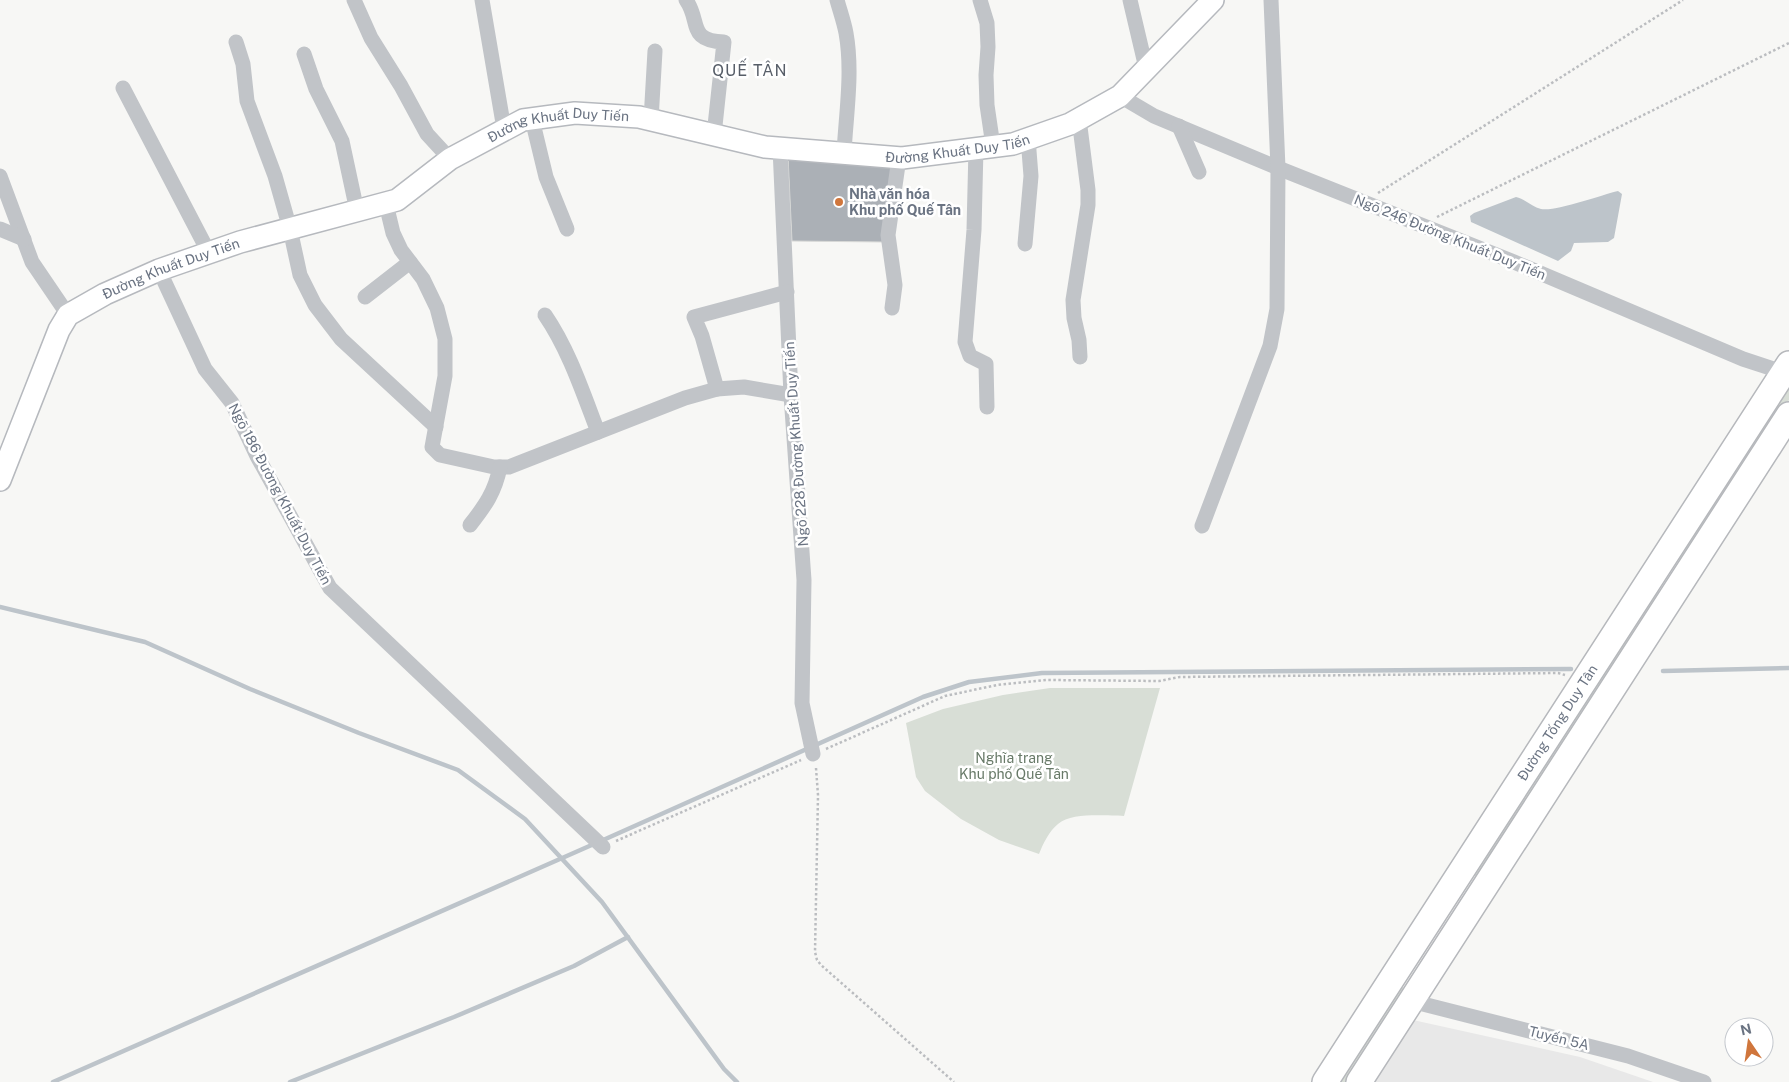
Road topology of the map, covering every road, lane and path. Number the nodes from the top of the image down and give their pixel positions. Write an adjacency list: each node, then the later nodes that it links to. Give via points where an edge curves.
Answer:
1 (354, 0): 28 (street, via 371,38 427,134)
2 (482, 0): 21 (street)
3 (686, 0): 22 (street, via 697,30 709,42 724,42)
4 (837, 0): 26 (street, via 846,32 848,61)
5 (980, 0): 24 (street, via 987,23 988,47)
6 (1130, 0): 14 (street)
7 (1213, 0): 14 (main road, Đường Khuất Duy Tiến)
8 (1271, 0): 29 (street)
9 (1683, 0): 32 (path)
10 (236, 42): 37 (street, via 243,64 247,101 266,148)
11 (1789, 43): 35 (path)
12 (655, 51): 19 (street)
13 (304, 54): 34 (street, via 316,89 342,141)
14 (1146, 68): 16 (main road, Đường Khuất Duy Tiến)
15 (123, 88): 41 (street)
16 (1120, 96): 18 (main road, Đường Khuất Duy Tiến); 20 (street, Ngõ 246 Đường Khuất Duy Tiến)
17 (532, 119): 19 (main road, Đường Khuất Duy Tiến, via 575,113); 21 (main road, Đường Khuất Duy Tiến); 38 (street, via 546,177)
18 (1079, 119): 23 (main road, Đường Khuất Duy Tiến); 49 (street, via 1088,190 1073,300)
19 (651, 120): 22 (main road, Đường Khuất Duy Tiến)
20 (1179, 126): 29 (street, Ngõ 246 Đường Khuất Duy Tiến); 30 (street)
21 (504, 129): 28 (main road, Đường Khuất Duy Tiến)
22 (714, 135): 25 (main road, Đường Khuất Duy Tiến)
23 (1028, 138): 24 (main road, Đường Khuất Duy Tiến, via 1013,144); 40 (street, via 1031,176)
24 (985, 147): 27 (main road, Đường Khuất Duy Tiến); 53 (street, via 965,342 970,356 986,364)
25 (780, 148): 26 (main road, Đường Khuất Duy Tiến); 44 (street, Ngõ 228 Đường Khuất Duy Tiến)
26 (844, 153): 27 (main road, Đường Khuất Duy Tiến)
27 (899, 158): 46 (street, via 888,235 895,285)
28 (450, 159): 33 (main road, Đường Khuất Duy Tiến, via 397,200)
29 (1278, 168): 32 (street, Ngõ 246 Đường Khuất Duy Tiến); 60 (street, via 1277,309 1270,346)
30 (1199, 172)
31 (0, 176): 39 (street)
32 (1364, 202): 35 (street, Ngõ 246 Đường Khuất Duy Tiến)
33 (386, 204): 34 (main road, Đường Khuất Duy Tiến); 42 (street, via 393,234)
34 (357, 211): 37 (main road, Đường Khuất Duy Tiến)
35 (1420, 225): 50 (street, Ngõ 246 Đường Khuất Duy Tiến, via 1743,359)
36 (0, 229): 39 (street)
37 (290, 229): 41 (main road, Đường Khuất Duy Tiến); 55 (street, via 300,275 314,305 341,339)
38 (566, 229)
39 (24, 239): 47 (street, via 32,262)
40 (1025, 244)
41 (209, 253): 43 (main road, Đường Khuất Duy Tiến)
42 (410, 262): 45 (street); 55 (street, via 423,279 437,308 445,339 445,376)
43 (159, 270): 47 (main road, Đường Khuất Duy Tiến); 65 (street, Ngõ 186 Đường Khuất Duy Tiến, via 205,369 232,403 257,456 330,588)
44 (787, 292): 51 (street, via 694,317); 52 (street, Ngõ 228 Đường Khuất Duy Tiến)
45 (365, 296)
46 (892, 308)
47 (68, 315): 58 (main road, via 59,330)
48 (545, 315): 56 (street, via 581,388)
49 (1080, 357)
50 (1786, 368): 61 (highway, Đường Tống Duy Tân)
51 (717, 389): 52 (street, via 744,387); 56 (street)
52 (791, 395): 64 (street, Ngõ 228 Đường Khuất Duy Tiến, via 804,580 802,703)
53 (987, 407)
54 (1789, 415): 62 (highway, Đường Tống Duy Tân)
55 (436, 427): 57 (street, via 432,448 440,455)
56 (598, 432): 57 (street, via 509,467)
57 (500, 467): 59 (street, via 486,505)
58 (0, 480)
59 (470, 525)
60 (1202, 526)
61 (1656, 570): 62 (highway); 63 (highway, Đường Tống Duy Tân)
62 (1680, 584): 67 (highway, Đường Tống Duy Tân)
63 (1582, 684): 64 (path, via 1558,673 1180,677 1159,681 1047,680 997,685 945,696); 66 (highway, Đường Tống Duy Tân)
64 (811, 748): 65 (path); 69 (path, via 818,795 817,960)
65 (598, 842)
66 (1432, 915): 67 (highway); 70 (highway, Đường Tống Duy Tân)
67 (1457, 930): 68 (highway, Đường Tống Duy Tân)
68 (1411, 1001): 71 (highway, Đường Tống Duy Tân); 72 (street, Tuyến 5A, via 1628,1056)
69 (954, 1082)
70 (1325, 1082)
71 (1359, 1082)
72 (1704, 1082)

